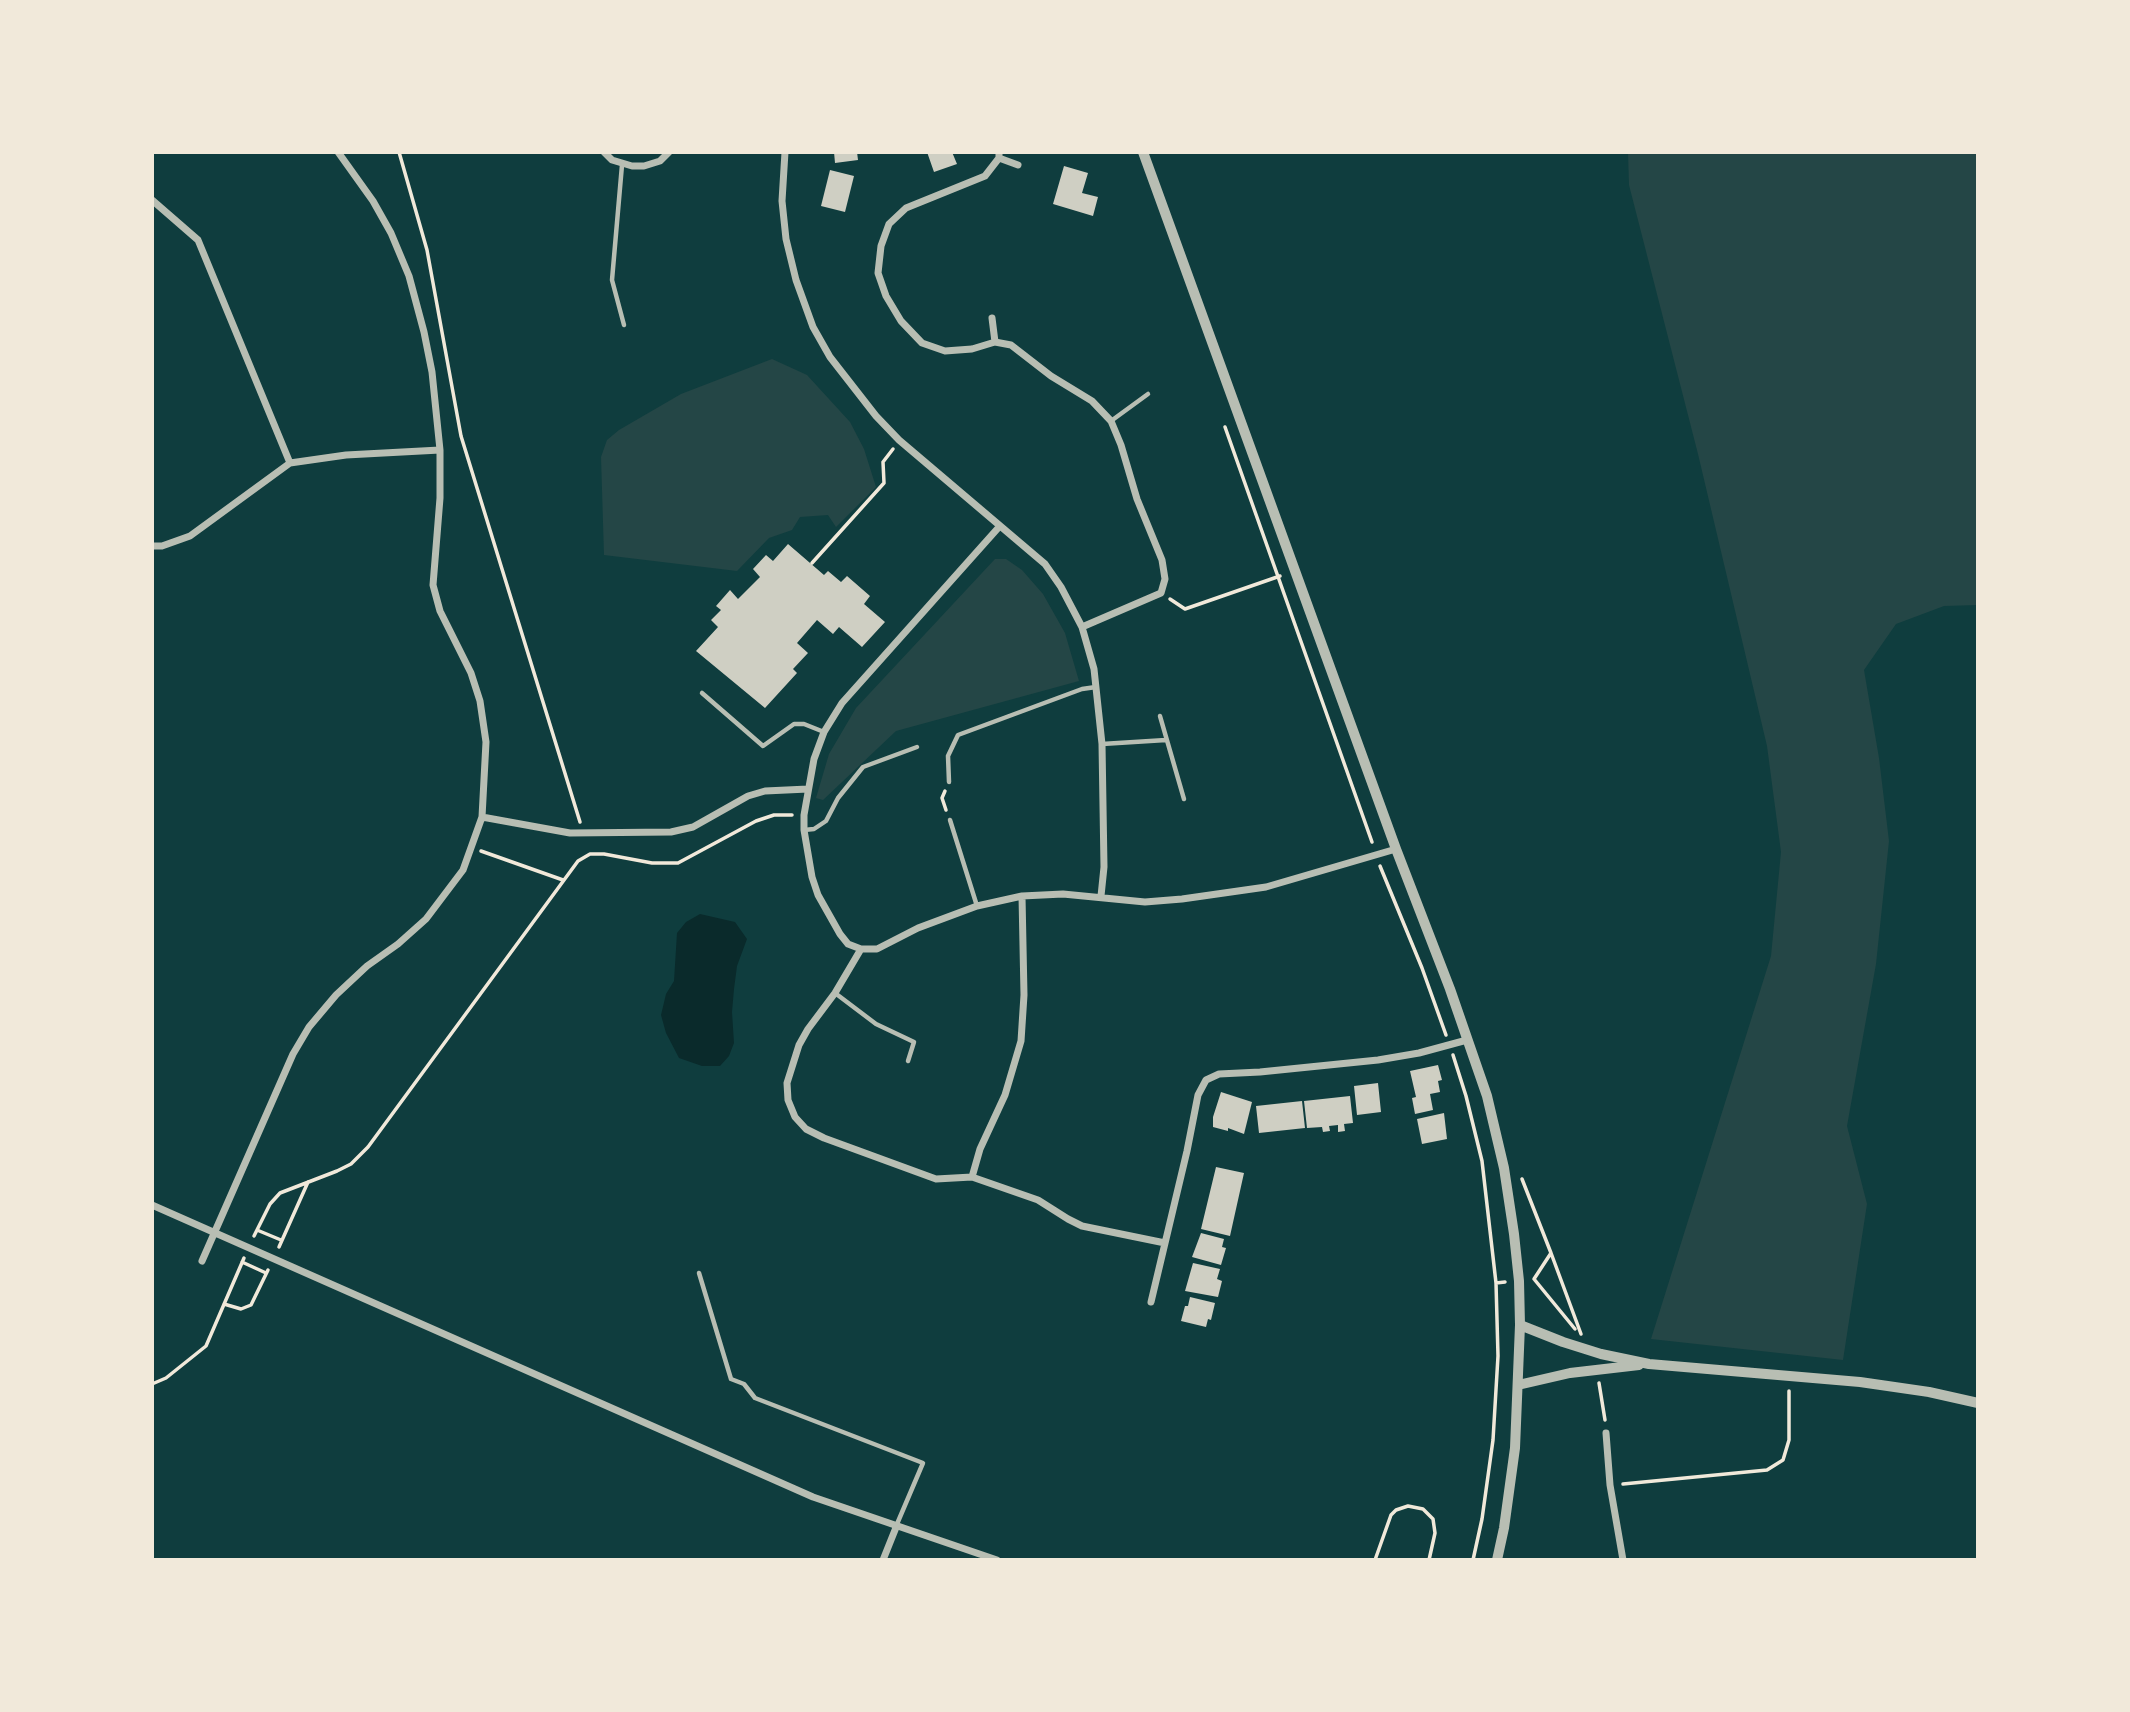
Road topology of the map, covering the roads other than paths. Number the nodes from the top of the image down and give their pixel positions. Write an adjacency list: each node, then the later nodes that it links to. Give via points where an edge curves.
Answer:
1 (338, 152): 15 (street, via 373,201 409,276 432,372)
2 (604, 152): 7 (street)
3 (669, 152): 7 (street, via 644,166)
4 (785, 152): 17 (street, via 782,201 786,239 813,327 830,357 899,440)
5 (1143, 152): 33 (street)
6 (999, 155): 8 (street); 12 (street, via 985,176 906,208 889,224 878,273 901,321 922,343 945,351)
7 (622, 164): 11 (lane, via 612,280)
8 (1017, 165)
9 (152, 200): 16 (street, via 198,240)
10 (992, 318): 12 (street)
11 (624, 325)
12 (995, 342): 14 (street, via 1011,345 1093,401)
13 (1148, 394): 14 (lane)
14 (1111, 421): 19 (street, via 1165,579 1161,593)
15 (440, 450): 16 (street); 30 (street, via 433,585 480,701 486,742)
16 (290, 463): 18 (street, via 190,536)
17 (999, 527): 19 (street, via 1045,564); 23 (street, via 842,703)
18 (152, 546)
19 (1082, 627): 20 (street)
20 (1097, 687): 25 (street); 27 (lane, via 958,735 948,756)
21 (702, 693): 23 (lane, via 763,746 794,724)
22 (1160, 716): 24 (lane)
23 (824, 732): 28 (street)
24 (1166, 740): 25 (lane); 29 (lane)
25 (1102, 744): 35 (street)
26 (917, 747): 32 (lane, via 863,767 838,798 827,821)
27 (949, 782)
28 (807, 789): 30 (street, via 748,796 693,827 671,832 570,833); 32 (street)
29 (1184, 799)
30 (482, 817): 43 (street, via 463,870 426,919 367,966 309,1027)
31 (950, 820): 36 (lane)
32 (804, 830): 37 (street, via 818,895 840,934)
33 (1395, 849): 35 (street, via 1266,887 1145,902); 39 (street)
34 (1022, 896): 35 (street); 36 (street); 41 (street, via 1021,1041)
35 (1101, 896)
36 (977, 905): 37 (street, via 877,949)
37 (861, 949): 38 (street)
38 (835, 993): 40 (lane, via 876,1024 914,1042); 41 (street, via 808,1029 791,1063 788,1100 795,1117 824,1138 936,1179)
39 (1467, 1040): 44 (street, via 1378,1060 1219,1074 1206,1080 1199,1091); 48 (street, via 1487,1096 1504,1168)
40 (908, 1061)
41 (972, 1177): 44 (street, via 1038,1200 1082,1226)
42 (152, 1205): 43 (street)
43 (215, 1231): 45 (street); 53 (street, via 813,1497)
44 (1165, 1243): 47 (street)
45 (202, 1261)
46 (699, 1273): 53 (lane, via 731,1379 744,1384 755,1398 923,1463)
47 (1151, 1302)
48 (1520, 1325): 49 (street, via 1601,1354); 50 (street)
49 (1649, 1364): 50 (street, via 1570,1373); 51 (street, via 1894,1386)
50 (1518, 1385): 56 (street, via 1515,1448)
51 (1978, 1404)
52 (1606, 1433): 57 (street)
53 (897, 1525): 54 (street); 55 (street)
54 (883, 1560)
55 (997, 1560)
56 (1497, 1560)
57 (1623, 1560)

